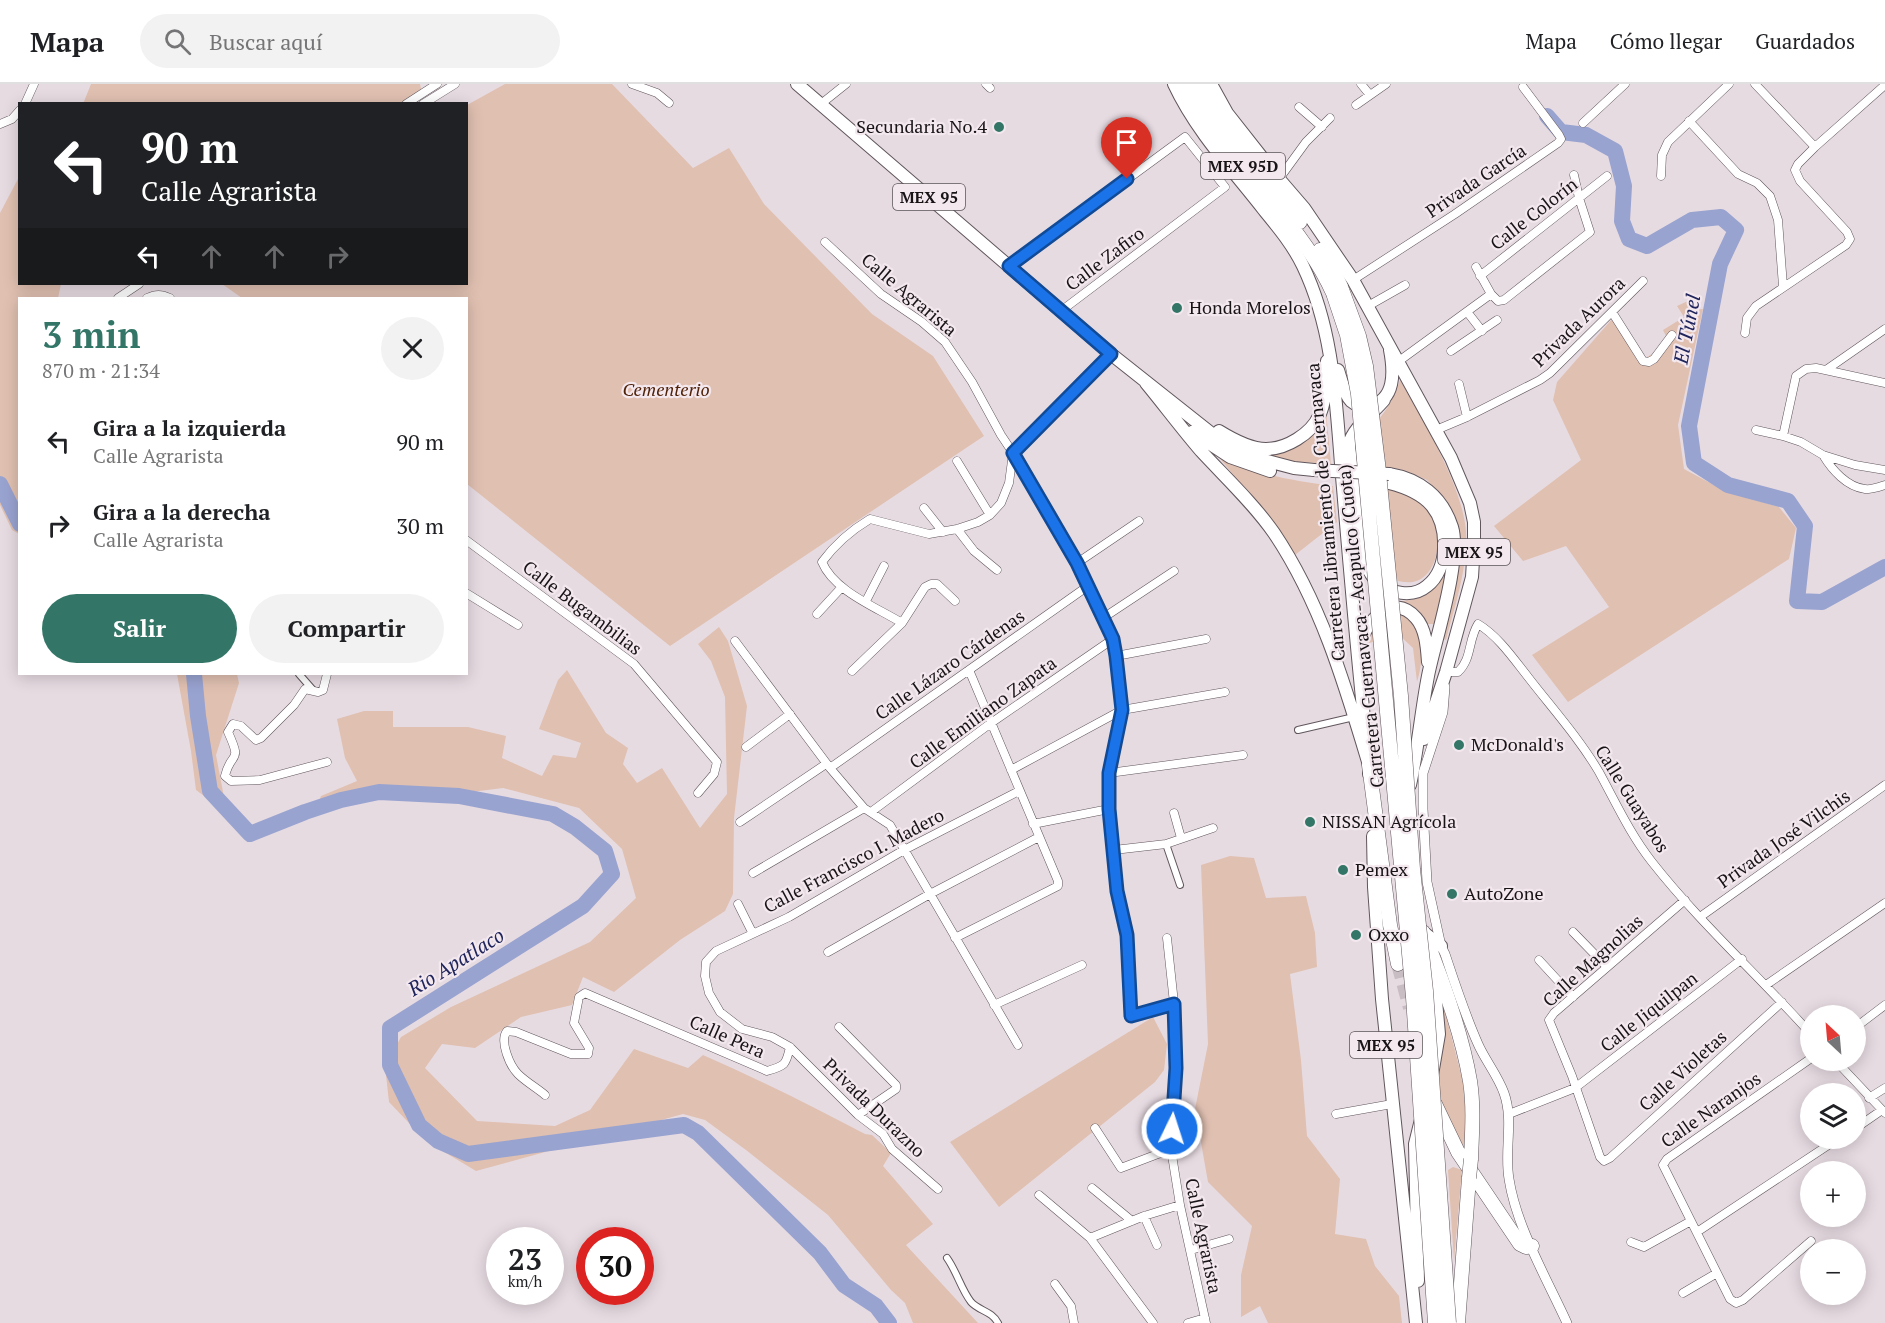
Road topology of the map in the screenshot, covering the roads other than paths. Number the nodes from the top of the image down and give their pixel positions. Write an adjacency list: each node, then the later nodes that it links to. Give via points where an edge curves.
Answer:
1 (34, 84): 19 (street)
2 (437, 84): 20 (street)
3 (455, 84): 21 (street)
4 (632, 84): 22 (street, via 657,93)
5 (796, 84): 23 (main road, MEX 95)
6 (846, 84): 23 (street)
7 (1174, 84): 57 (main road, Carretera Libramiento de Cuernavaca / MEX 95, via 1203,135 1287,239 1311,283)
8 (1185, 84): 39 (highway, Carretera Cuernavaca - Acapulco (Cuota) / MEX 95D, via 1211,127)
9 (1198, 84): 39 (highway, Carretera Cuernavaca - Acapulco (Cuota) / MEX 95D, via 1220,121 1288,206)
10 (1211, 84): 36 (main road, MEX 95, via 1227,113)
11 (1362, 84): 18 (street)
12 (1386, 84): 18 (street)
13 (1625, 84): 29 (street)
14 (1729, 84): 28 (street)
15 (1755, 84): 32 (street)
16 (1885, 84): 32 (street)
17 (1523, 87): 43 (street, Privada García, via 1559,135 1558,143)
18 (1370, 95): 24 (street)
19 (26, 102)
20 (409, 102)
21 (426, 102)
22 (669, 103)
23 (821, 104): 40 (main road, MEX 95)
24 (1356, 105)
25 (1299, 107): 31 (street)
26 (18, 112): 30 (street)
27 (1330, 118): 31 (street)
28 (1689, 121): 35 (street, via 1668,142 1662,154); 47 (street, via 1737,174 1756,183 1770,196 1778,220)
29 (1583, 123)
30 (0, 124)
31 (1322, 127): 36 (street)
32 (1815, 147): 47 (street, via 1795,170 1850,239)
33 (1574, 175): 37 (street)
34 (1607, 176): 37 (street, Calle Colorín)
35 (1661, 176)
36 (1279, 179): 43 (main road, MEX 95, via 1304,208)
37 (1579, 198): 42 (street, Calle Colorín); 48 (street, Calle Colorín, via 1590,232 1504,300 1498,301)
38 (825, 242): 78 (street, Calle Agrarista, via 881,294 945,342)
39 (1310, 243): 215 (highway, Carretera Cuernavaca - Acapulco (Cuota) / MEX 95D, bridge, via 1339,308 1358,394 1412,985); 216 (highway, Carretera Cuernavaca - Acapulco (Cuota) / MEX 95D, bridge, via 1331,265 1351,309 1371,404 1426,991)
40 (1009, 266): 53 (main road, MEX 95); 53 (street, Calle Zafiro, via 1185,137 1226,187)
41 (1476, 267): 42 (street, Calle Colorín)
42 (1480, 276): 48 (street, Calle Colorín)
43 (1353, 280): 52 (main road, MEX 95)
44 (1643, 281): 54 (street, Privada Aurora)
45 (138, 285): 49 (street)
46 (1405, 285): 52 (street)
47 (1783, 286): 60 (street, via 1756,306 1747,318)
48 (1491, 294): 55 (street)
49 (120, 297)
50 (150, 297): 51 (street)
51 (168, 297)
52 (1368, 306): 62 (main road, MEX 95)
53 (1061, 311): 65 (main road, MEX 95)
54 (1612, 312): 61 (street, via 1643,361 1654,359); 73 (street, Privada Aurora, via 1545,377)
55 (1468, 313): 59 (street); 66 (street)
56 (1497, 320): 59 (street)
57 (1324, 323): 63 (main road, Carretera Libramiento de Cuernavaca / MEX 95); 71 (main road, via 1349,400 1366,406)
58 (1885, 329): 67 (street)
59 (1482, 332): 64 (street)
60 (1745, 333)
61 (1672, 335)
62 (1389, 343): 66 (main road, MEX 95); 71 (main road, via 1392,378)
63 (1328, 345): 72 (main road, via 1323,405 1318,418 1304,434 1285,444 1266,449 1243,443); 107 (main road, Carretera Libramiento de Cuernavaca / MEX 95, via 1334,373)
64 (1451, 351)
65 (1111, 354): 68 (main road, MEX 95); 78 (street)
66 (1399, 361): 75 (main road, MEX 95)
67 (1826, 370): 69 (street); 77 (street, via 1806,369 1796,376)
68 (1146, 383): 72 (main road, MEX 95); 74 (main road, MEX 95)
69 (1885, 383)
70 (1459, 384): 73 (street)
71 (1384, 400): 83 (main road, via 1356,428 1349,444 1361,549 1377,582 1409,594 1429,586 1436,577 1443,554 1442,525 1424,498)
72 (1178, 406): 82 (main road, MEX 95, via 1232,448)
73 (1467, 417): 75 (street, Privada Aurora)
74 (1181, 425): 82 (main road, via 1230,457 1277,473); 119 (main road, MEX 95, via 1251,503 1288,557 1337,661)
75 (1436, 430): 112 (main road, MEX 95, via 1464,486 1474,522 1472,577)
76 (1756, 430): 77 (street)
77 (1783, 436): 79 (street)
78 (1013, 453): 86 (street, via 1009,483 1001,503); 91 (street, Calle Agrarista)
79 (1823, 455): 81 (street); 84 (street, via 1848,483 1865,489)
80 (957, 461): 86 (street)
81 (1885, 470)
82 (1314, 474): 83 (main road, bridge)
83 (1389, 478): 111 (main road, MEX 95, via 1414,480 1433,494 1454,535 1449,585)
84 (1885, 485)
85 (924, 508): 89 (street)
86 (990, 515): 88 (street)
87 (1139, 521): 91 (street)
88 (957, 529): 89 (street); 93 (street, via 974,551)
89 (943, 532): 96 (street, via 929,534 870,519 850,530 822,562 827,574)
90 (468, 543): 132 (street, Calle Bugambilias, via 634,664 717,762 714,774)
91 (1077, 563): 95 (street, Calle Agrarista)
92 (884, 566): 98 (street)
93 (997, 570)
94 (1174, 571): 101 (street)
95 (1088, 586): 101 (street, Calle Agrarista); 109 (street, Calle Lázaro Cárdenas)
96 (841, 588): 98 (street); 100 (street)
97 (468, 594): 103 (street)
98 (866, 601): 102 (street)
99 (955, 601): 102 (street, via 937,584 931,584 925,587)
100 (817, 614)
101 (1103, 618): 104 (street, Calle Agrarista)
102 (902, 623): 110 (street)
103 (518, 625)
104 (1113, 639): 108 (street, Calle Agrarista); 120 (street, Calle Emiliano Zapata)
105 (1206, 639): 108 (street)
106 (735, 641): 118 (street)
107 (1357, 651): 111 (main road, via 1363,631 1378,614 1397,608 1407,610 1423,629); 125 (main road, Carretera Libramiento de Cuernavaca / MEX 95)
108 (1116, 656): 117 (street, Calle Agrarista)
109 (969, 670): 120 (street); 126 (street, Calle Lázaro Cárdenas)
110 (852, 671)
111 (1429, 672): 128 (main road, MEX 95)
112 (1446, 672): 128 (main road, MEX 95); 147 (street, Calle Guayabos, via 1458,672 1465,665 1474,631 1478,624 1486,628 1575,737 1631,834); 156 (street, via 1443,712 1423,773 1422,809 1427,882)
113 (300, 675): 115 (street)
114 (327, 675): 115 (street, via 323,690)
115 (313, 690): 124 (street, via 306,689 266,735 256,741 241,726 233,724 228,732 236,757 225,776 231,781 260,780)
116 (1225, 692): 117 (street)
117 (1122, 710): 127 (street); 129 (street, Calle Agrarista)
118 (790, 714): 122 (street); 126 (street)
119 (1354, 717): 121 (street); 125 (main road, MEX 95)
120 (991, 723): 127 (street); 134 (street, Calle Emiliano Zapata)
121 (1298, 730)
122 (746, 747)
123 (1243, 755): 129 (street)
124 (327, 762)
125 (1369, 765): 161 (highway); 181 (main road, MEX 95)
126 (828, 766): 134 (street); 136 (street, Calle Lázaro Cárdenas)
127 (1011, 770): 131 (street)
128 (1413, 771): 152 (main road, MEX 95, via 1405,814 1404,855)
129 (1109, 773): 133 (street, Calle Agrarista)
130 (1885, 785): 150 (street, Privada José Vilchis)
131 (1019, 791): 137 (street); 142 (street, Calle Francisco I. Madero)
132 (698, 794)
133 (1109, 809): 137 (street); 143 (street, Calle Agrarista)
134 (868, 810): 142 (street, via 890,825); 144 (street, Calle Emiliano Zapata)
135 (1174, 813): 140 (street)
136 (740, 822)
137 (1033, 824): 139 (street)
138 (1213, 828): 140 (street)
139 (1039, 837): 146 (street); 154 (street, via 1058,886)
140 (1181, 838): 141 (street)
141 (1166, 844): 143 (street); 145 (street)
142 (904, 850): 146 (street); 151 (street, Calle Francisco I. Madero, via 789,917)
143 (1114, 850): 167 (street, Calle Agrarista, via 1117,891 1127,935 1131,1016)
144 (753, 873)
145 (1180, 885)
146 (930, 894): 154 (street); 157 (street)
147 (1685, 900): 150 (street, Calle Guayabos); 163 (street, Calle Magnolias)
148 (1885, 903): 164 (street)
149 (738, 904): 151 (street)
150 (1700, 917): 158 (street, Calle Guayabos)
151 (752, 932): 160 (street, Calle Francisco I. Madero, via 716,951)
152 (1423, 932): 156 (main road); 214 (main road, MEX 95, via 1439,1034 1415,1144); 217 (highway, bridge, via 1442,982 1470,1081 1472,1103)
153 (1573, 932): 163 (street)
154 (955, 938): 168 (street)
155 (1167, 938): 167 (street)
156 (1441, 946): 184 (street, via 1464,1011 1503,1092)
157 (828, 952)
158 (1742, 959): 164 (street, Calle Guayabos); 177 (street, Calle Jiquilpan)
159 (1539, 960): 165 (street)
160 (706, 962): 174 (street, Calle Pera, via 709,993 720,1012 742,1029 772,1037)
161 (1398, 964)
162 (1082, 965): 168 (street)
163 (1607, 967): 165 (street, Calle Magnolias)
164 (1766, 985): 166 (street, Calle Guayabos)
165 (1573, 997): 177 (street, Calle Magnolias, via 1549,1020)
166 (1782, 1002): 171 (street, Calle Guayabos); 177 (street, Calle Violetas, via 1604,1161)
167 (1174, 1004): 188 (street, Calle Agrarista, via 1176,1068)
168 (994, 1005): 173 (street)
169 (1885, 1005): 170 (street)
170 (1866, 1019)
171 (1800, 1022)
172 (839, 1027): 185 (street, via 896,1085 896,1089)
173 (1018, 1045)
174 (790, 1047): 179 (street, Calle Pera, via 786,1062 767,1071 585,993 579,997 574,1023 589,1048 588,1054 571,1054 516,1032 507,1031 504,1035 503,1043 517,1073); 185 (street, Privada Durazno)
175 (1800, 1066): 196 (street, Calle Naranjos, via 1667,1159 1663,1165 1665,1172)
176 (1845, 1071): 180 (street)
177 (1575, 1088): 184 (street, Calle Jiquilpan)
178 (1885, 1088): 180 (street)
179 (545, 1095)
180 (1869, 1098): 182 (street)
181 (1392, 1104): 183 (street); 214 (main road, MEX 95)
182 (1883, 1112): 186 (street)
183 (1336, 1114)
184 (1509, 1114): 202 (street, via 1508,1177)
185 (858, 1115): 191 (street, Privada Durazno, via 883,1134 892,1149)
186 (1866, 1122)
187 (1095, 1128): 188 (street, via 1121,1168)
188 (1171, 1149): 193 (street, Calle Agrarista)
189 (1822, 1149): 197 (street)
190 (1092, 1188): 195 (street)
191 (938, 1189)
192 (1039, 1195): 198 (street)
193 (1180, 1205): 194 (street); 203 (street, Calle Agrarista)
194 (1144, 1216): 195 (street); 201 (street)
195 (1132, 1221): 198 (street)
196 (1691, 1221): 197 (street, Calle Naranjos); 200 (street, via 1644,1246)
197 (1696, 1232): 206 (street, Calle Naranjos)
198 (1090, 1238): 212 (street)
199 (1229, 1239): 203 (street)
200 (1631, 1242)
201 (1157, 1245)
202 (1532, 1246): 215 (highway, via 1520,1244 1458,1152 1432,1095 1438,1162); 218 (street)
203 (1191, 1250): 209 (street, Calle Agrarista)
204 (1800, 1251): 206 (street, Calle Naranjos, via 1736,1303)
205 (947, 1258): 210 (street, via 973,1305 994,1316)
206 (1717, 1273): 208 (street)
207 (1055, 1284): 211 (street, via 1071,1306)
208 (1683, 1293)
209 (1205, 1321): 213 (street)
210 (998, 1323)
211 (1074, 1323)
212 (1153, 1323)
213 (1188, 1323)
214 (1418, 1323)
215 (1433, 1323)
216 (1449, 1323)
217 (1458, 1323)
218 (1567, 1323)

